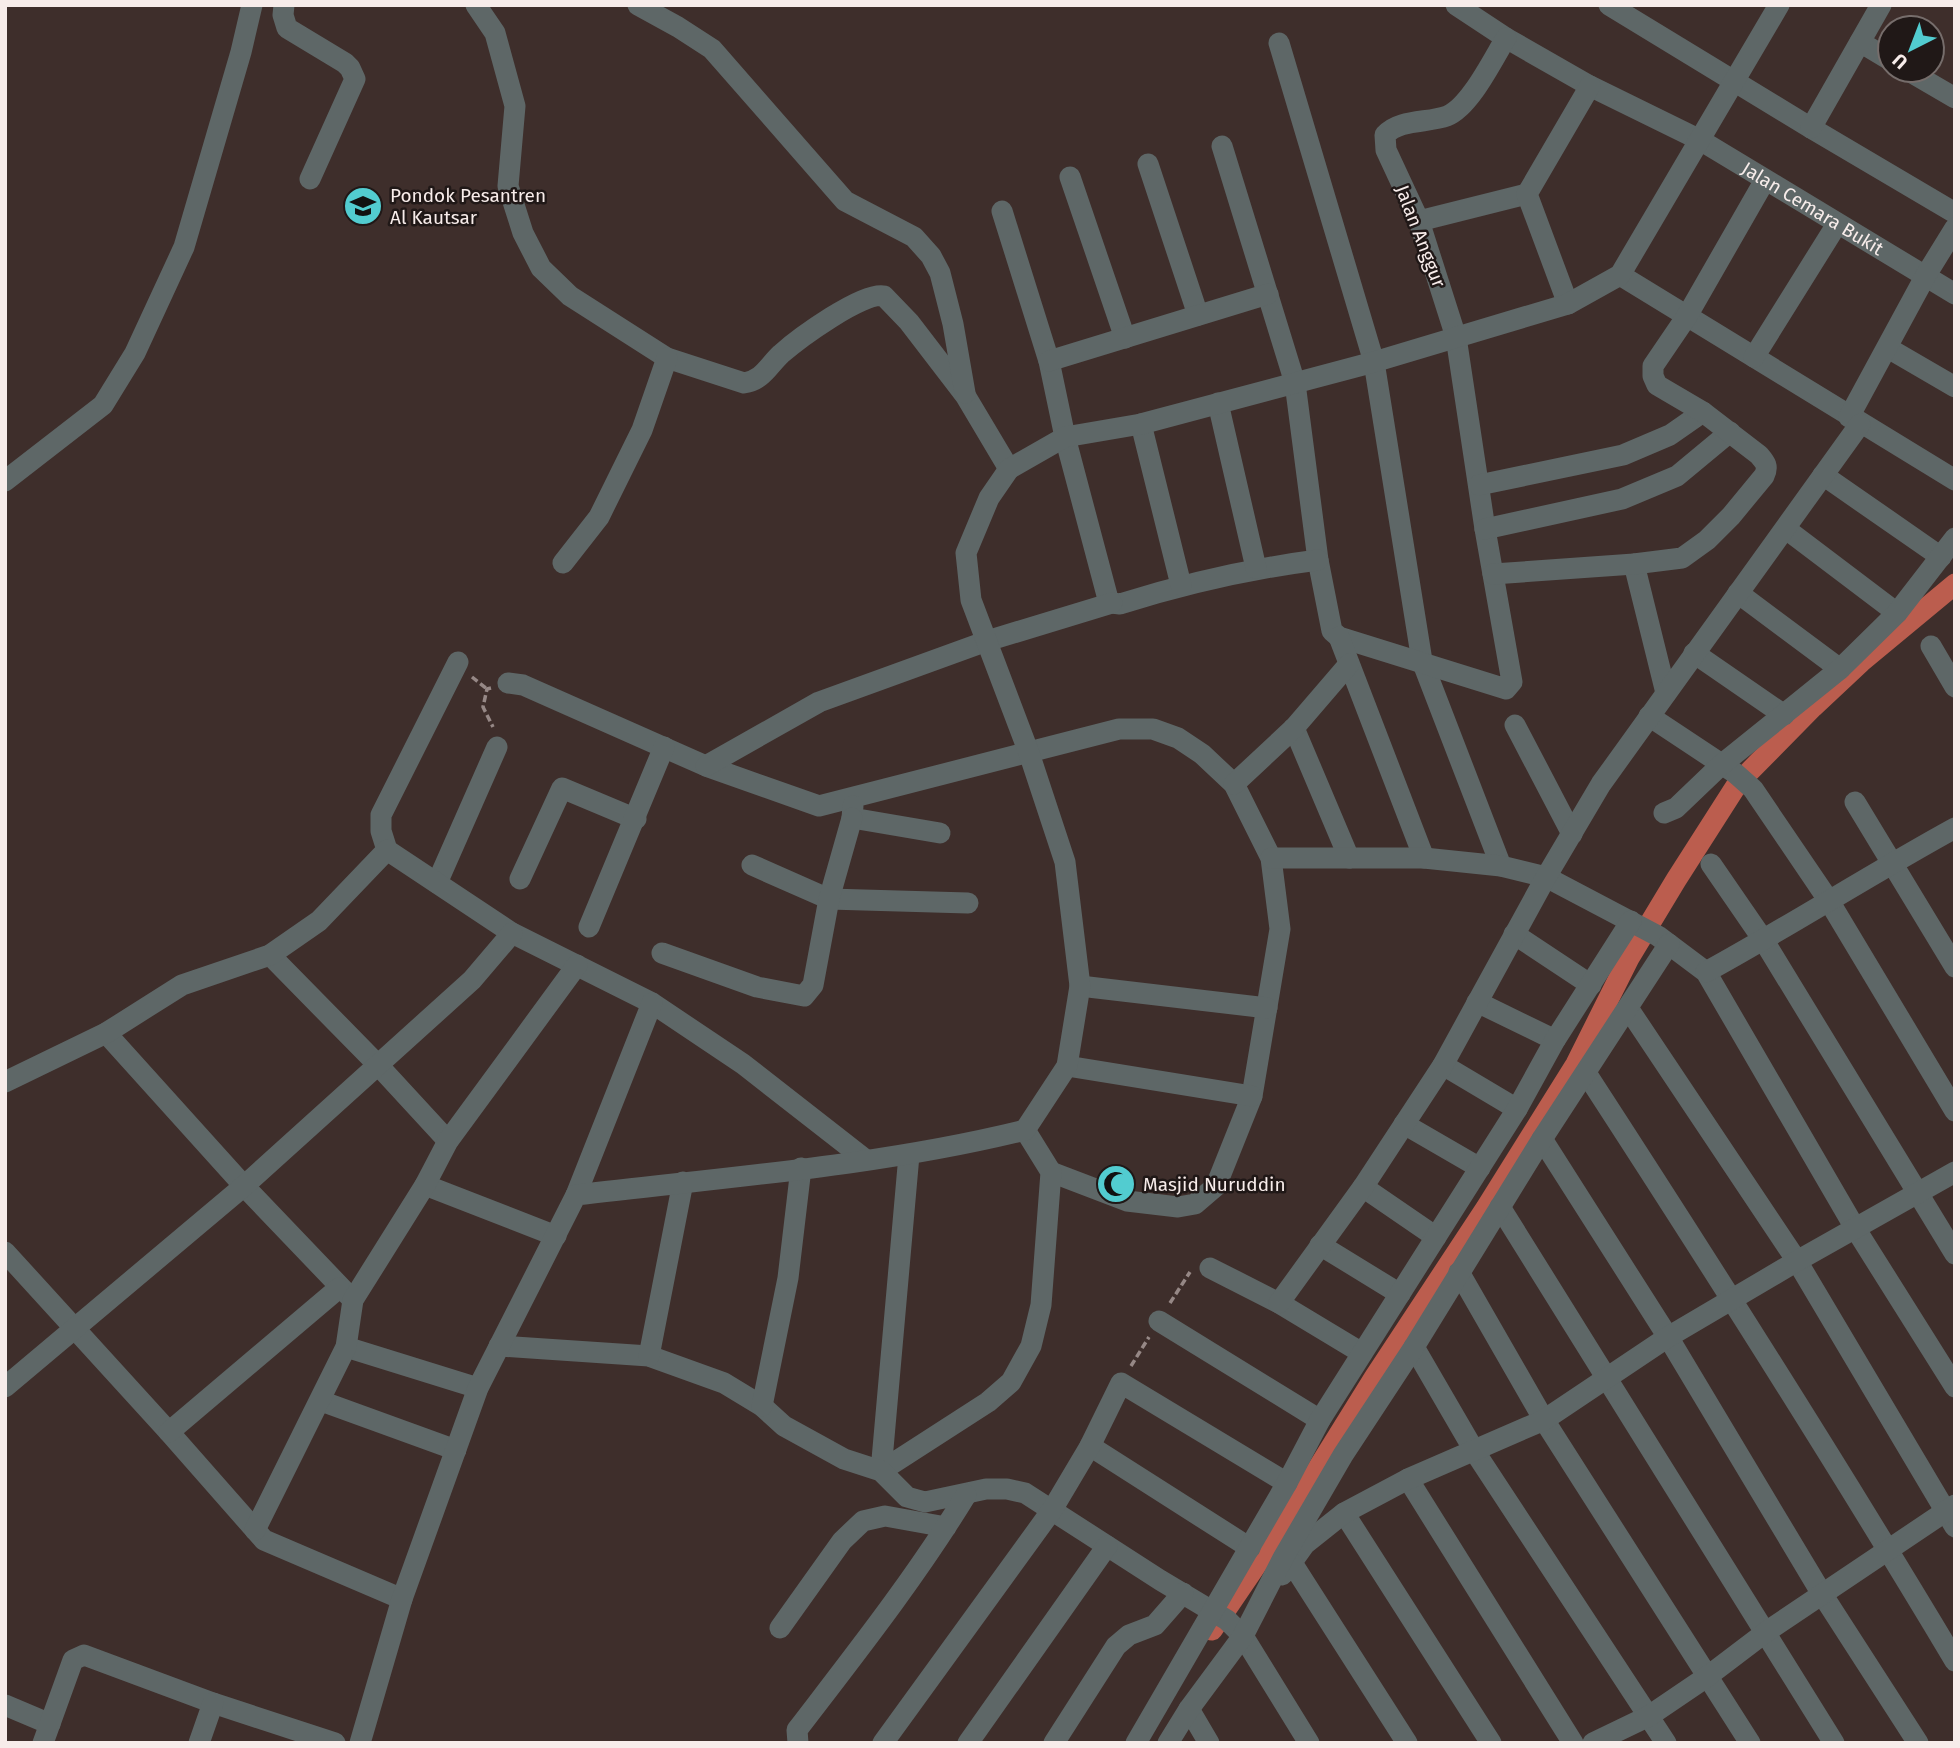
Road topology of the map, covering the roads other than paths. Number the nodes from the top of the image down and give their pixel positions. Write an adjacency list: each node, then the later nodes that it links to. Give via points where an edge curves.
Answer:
1 (252, 5): 56 (street, via 184,247 135,354 103,405)
2 (284, 5): 22 (street, via 287,28 345,63 355,79)
3 (476, 5): 41 (street, via 495,33 515,106 508,186 532,253 570,296)
4 (638, 5): 46 (street, via 712,49 845,201 914,237 930,256 940,273 953,324)
5 (1456, 5): 9 (street, Jalan Cemara Bukit)
6 (1609, 5): 13 (street)
7 (1779, 5): 13 (street)
8 (1881, 5): 10 (street)
9 (1506, 38): 15 (street, Jalan Cemara Bukit); 27 (street, Jalan Anggur, via 1478,83 1449,115 1399,126 1385,135 1386,150)
10 (1860, 42): 12 (street); 17 (street)
11 (1279, 43): 43 (street)
12 (1876, 52)
13 (1734, 81): 17 (street); 18 (street)
14 (1931, 84): 16 (street)
15 (1590, 86): 18 (street, Jalan Cemara Bukit); 24 (street)
16 (1955, 98)
17 (1811, 128): 26 (street)
18 (1700, 140): 23 (street, Jalan Cemara Bukit); 30 (street)
19 (1222, 146): 32 (street)
20 (1149, 164): 35 (street)
21 (1070, 177): 38 (street)
22 (310, 179)
23 (1765, 180): 28 (street, Jalan Cemara Bukit); 36 (street)
24 (1527, 194): 27 (street); 34 (street)
25 (1002, 211): 42 (street)
26 (1955, 213)
27 (1419, 220): 37 (street, Jalan Anggur)
28 (1837, 224): 31 (street, Jalan Cemara Bukit); 40 (street)
29 (1955, 228): 31 (street)
30 (1620, 275): 34 (street); 36 (street)
31 (1926, 275): 33 (street, Jalan Cemara Bukit); 39 (street)
32 (1268, 294): 35 (street); 44 (street)
33 (1955, 294)
34 (1569, 304): 37 (street)
35 (1198, 315): 38 (street)
36 (1687, 317): 40 (street); 48 (street, via 1653,366 1653,376 1657,385)
37 (1457, 337): 43 (street); 57 (street, Jalan Anggur)
38 (1125, 338): 42 (street)
39 (1888, 348): 45 (street); 49 (street)
40 (1754, 357): 49 (street)
41 (667, 358): 46 (street, via 732,380 753,382 825,320 879,295 909,323); 63 (street, via 642,430 599,516)
42 (1049, 361): 52 (street)
43 (1374, 362): 44 (street); 75 (street)
44 (1295, 383): 47 (street); 62 (street)
45 (1955, 387)
46 (965, 395): 53 (street)
47 (1217, 403): 50 (street); 65 (street)
48 (1703, 412): 51 (street); 57 (street, via 1670,435 1623,455)
49 (1855, 420): 54 (street); 55 (street)
50 (1141, 424): 52 (street); 67 (street)
51 (1730, 432): 58 (street, via 1677,476 1622,499); 64 (street, via 1765,462 1764,475 1731,516 1682,558)
52 (1065, 437): 53 (street); 69 (street)
53 (1009, 469): 72 (street, via 989,498 966,553 971,600)
54 (1823, 475): 59 (street); 61 (street)
55 (1955, 480)
56 (5, 481)
57 (1479, 485): 58 (street, Jalan Anggur)
58 (1485, 529): 66 (street, Jalan Anggur)
59 (1786, 529): 68 (street); 70 (street)
60 (1955, 538): 61 (street)
61 (1941, 557): 70 (street)
62 (1318, 560): 65 (street); 71 (street, via 1330,627)
63 (563, 563)
64 (1634, 564): 66 (street); 81 (street)
65 (1256, 568): 67 (street)
66 (1493, 574): 75 (street, Jalan Anggur, via 1510,686 1504,689)
67 (1181, 585): 69 (street)
68 (1738, 593): 74 (street); 78 (street)
69 (1112, 603): 72 (street)
70 (1897, 614): 78 (street)
71 (1339, 637): 75 (street); 77 (street)
72 (987, 642): 88 (street); 90 (street, via 820,702)
73 (1931, 646): 80 (street)
74 (1694, 653): 81 (street); 82 (street)
75 (1422, 661): 106 (street)
76 (458, 662): 99 (street, via 381,816)
77 (1349, 664): 85 (street); 102 (street)
78 (1840, 668): 82 (street)
79 (509, 683): 87 (street)
80 (1955, 687)
81 (1666, 693): 83 (street)
82 (1784, 715): 89 (street)
83 (1650, 716): 89 (street); 98 (street)
84 (1515, 725): 98 (street)
85 (1293, 728): 91 (street); 101 (street)
86 (497, 747): 109 (street)
87 (664, 747): 90 (street); 95 (street)
88 (1029, 753): 91 (street, via 1119,729 1153,729 1202,754); 93 (street); 125 (street, via 1065,862)
89 (1721, 765): 94 (street, via 1676,808); 111 (street, via 1753,789)
90 (706, 766): 93 (street, via 819,806)
91 (1234, 785): 100 (street)
92 (1854, 802): 103 (street)
93 (853, 807): 97 (street); 110 (street)
94 (1664, 813)
95 (636, 819): 108 (street, via 562,788); 114 (street)
96 (1955, 828): 103 (street)
97 (940, 833)
98 (1572, 834): 107 (street)
99 (387, 850): 109 (street); 120 (street, via 319,921)
100 (1271, 858): 101 (street); 128 (street, via 1280,929)
101 (1349, 858): 102 (street)
102 (1424, 858): 106 (street)
103 (1892, 862): 111 (street); 122 (street)
104 (1711, 864): 118 (street)
105 (752, 865): 110 (street)
106 (1501, 866): 107 (street)
107 (1546, 877): 113 (street); 116 (street)
108 (520, 878)
109 (437, 883): 115 (street)
110 (829, 899): 112 (street); 119 (street, via 813,985 804,996 757,988)
111 (1829, 901): 118 (street); 139 (street)
112 (968, 904)
113 (1635, 923): 117 (street); 124 (street)
114 (589, 927)
115 (512, 933): 121 (street); 132 (street, via 472,980)
116 (1514, 934): 124 (street); 126 (street)
117 (1664, 940): 123 (street); 129 (street)
118 (1764, 941): 123 (street); 154 (street)
119 (662, 953)
120 (270, 955): 130 (street, via 182,985); 132 (street)
121 (577, 965): 127 (street); 143 (street)
122 (1955, 967)
123 (1706, 972): 157 (street)
124 (1591, 985): 131 (street)
125 (1080, 986): 128 (street); 134 (street)
126 (1477, 1002): 131 (street); 133 (street)
127 (652, 1003): 145 (street, via 743,1064); 155 (street)
128 (1267, 1008): 137 (street)
129 (1628, 1008): 135 (street); 163 (street)
130 (106, 1033): 136 (street); 152 (street)
131 (1555, 1040): 138 (street)
132 (378, 1065): 143 (street); 152 (street)
133 (1443, 1065): 138 (street); 140 (street)
134 (1067, 1066): 137 (street); 141 (street)
135 (1586, 1073): 142 (street); 168 (street)
136 (5, 1082)
137 (1252, 1096): 148 (street, via 1216,1186 1195,1204 1178,1207 1127,1201)
138 (1517, 1110): 147 (street)
139 (1955, 1111)
140 (1404, 1124): 147 (street); 153 (street)
141 (1026, 1130): 144 (street); 148 (street)
142 (1542, 1139): 156 (street); 172 (street)
143 (448, 1141): 151 (street)
144 (909, 1155): 145 (street); 190 (street)
145 (866, 1160): 146 (street)
146 (801, 1168): 150 (street); 183 (street, via 788,1278)
147 (1480, 1168): 159 (street)
148 (1051, 1172): 190 (street, via 1041,1305 1023,1361 1011,1382 988,1402)
149 (1955, 1172): 154 (street)
150 (683, 1182): 155 (street); 177 (street)
151 (425, 1185): 158 (street); 166 (street)
152 (244, 1186): 166 (street); 171 (street)
153 (1363, 1187): 159 (street); 160 (street)
154 (1917, 1192): 157 (street); 162 (street)
155 (576, 1195): 158 (street)
156 (1500, 1207): 165 (street); 178 (street)
157 (1855, 1228): 163 (street); 180 (street)
158 (555, 1236): 173 (street)
159 (1436, 1237): 167 (street)
160 (1320, 1245): 167 (street); 169 (street)
161 (5, 1252): 171 (street)
162 (1955, 1254)
163 (1797, 1261): 168 (street); 196 (street)
164 (1210, 1268): 169 (street)
165 (1459, 1272): 175 (street); 185 (street)
166 (346, 1294): 174 (street); 186 (street)
167 (1400, 1294): 176 (street)
168 (1732, 1298): 172 (street); 201 (street)
169 (1279, 1303): 176 (street)
170 (1159, 1321): 184 (street)
171 (76, 1329): 179 (street); 186 (street)
172 (1668, 1337): 178 (street); 205 (street)
173 (499, 1346): 177 (street); 181 (street)
174 (346, 1347): 181 (street); 182 (street)
175 (1414, 1347): 189 (street); 204 (street, via 1343,1455)
176 (1362, 1353): 184 (street)
177 (649, 1356): 183 (street, via 724,1383)
178 (1606, 1378): 185 (street); 209 (street)
179 (5, 1387)
180 (1955, 1387)
181 (478, 1388): 188 (street)
182 (320, 1401): 188 (street); 198 (street)
183 (762, 1406): 190 (street, via 785,1426 844,1459)
184 (1320, 1420): 192 (street)
185 (1544, 1420): 189 (street); 212 (street)
186 (169, 1432): 198 (street)
187 (1090, 1446): 192 (street, via 1121,1383); 194 (street); 200 (street)
188 (456, 1450): 206 (street)
189 (1475, 1451): 191 (street); 216 (street)
190 (881, 1471): 193 (street, via 918,1502)
191 (1408, 1479): 195 (street); 231 (street)
192 (1287, 1483): 200 (street)
193 (966, 1495): 194 (street, via 1007,1489 1033,1496); 197 (street)
194 (1052, 1510): 199 (street); 222 (street)
195 (1344, 1513): 202 (street, via 1305,1544); 230 (street)
196 (1951, 1514): 201 (street)
197 (946, 1527): 208 (street, via 885,1516 863,1521 842,1541); 221 (street, via 797,1730)
198 (255, 1530): 206 (street, via 264,1540)
199 (1107, 1546): 203 (street); 223 (street)
200 (1250, 1548): 207 (street)
201 (1888, 1549): 205 (street); 211 (street)
202 (1292, 1563): 204 (street); 229 (street)
203 (1183, 1593): 207 (street); 224 (street, via 1156,1625 1129,1635 1116,1646)
204 (1266, 1594): 210 (street)
205 (1822, 1594): 209 (street); 236 (street)
206 (402, 1599): 218 (street)
207 (1219, 1615): 210 (street); 225 (street)
208 (780, 1628)
209 (1766, 1632): 212 (street); 235 (street)
210 (1244, 1636): 215 (street); 228 (street)
211 (1955, 1661)
212 (1708, 1676): 216 (street); 234 (street)
213 (213, 1703): 217 (street, via 84,1655 73,1660); 219 (street); 220 (street)
214 (5, 1705): 217 (street)
215 (1189, 1709): 226 (street); 227 (street)
216 (1649, 1716): 232 (street); 233 (street)
217 (47, 1733)
218 (367, 1740)
219 (199, 1743)
220 (335, 1743)
221 (798, 1743)
222 (883, 1743)
223 (968, 1743)
224 (1054, 1743)
225 (1136, 1743)
226 (1168, 1743)
227 (1209, 1743)
228 (1309, 1743)
229 (1406, 1743)
230 (1491, 1743)
231 (1573, 1743)
232 (1593, 1743)
233 (1666, 1743)
234 (1749, 1743)
235 (1834, 1743)
236 (1918, 1743)

